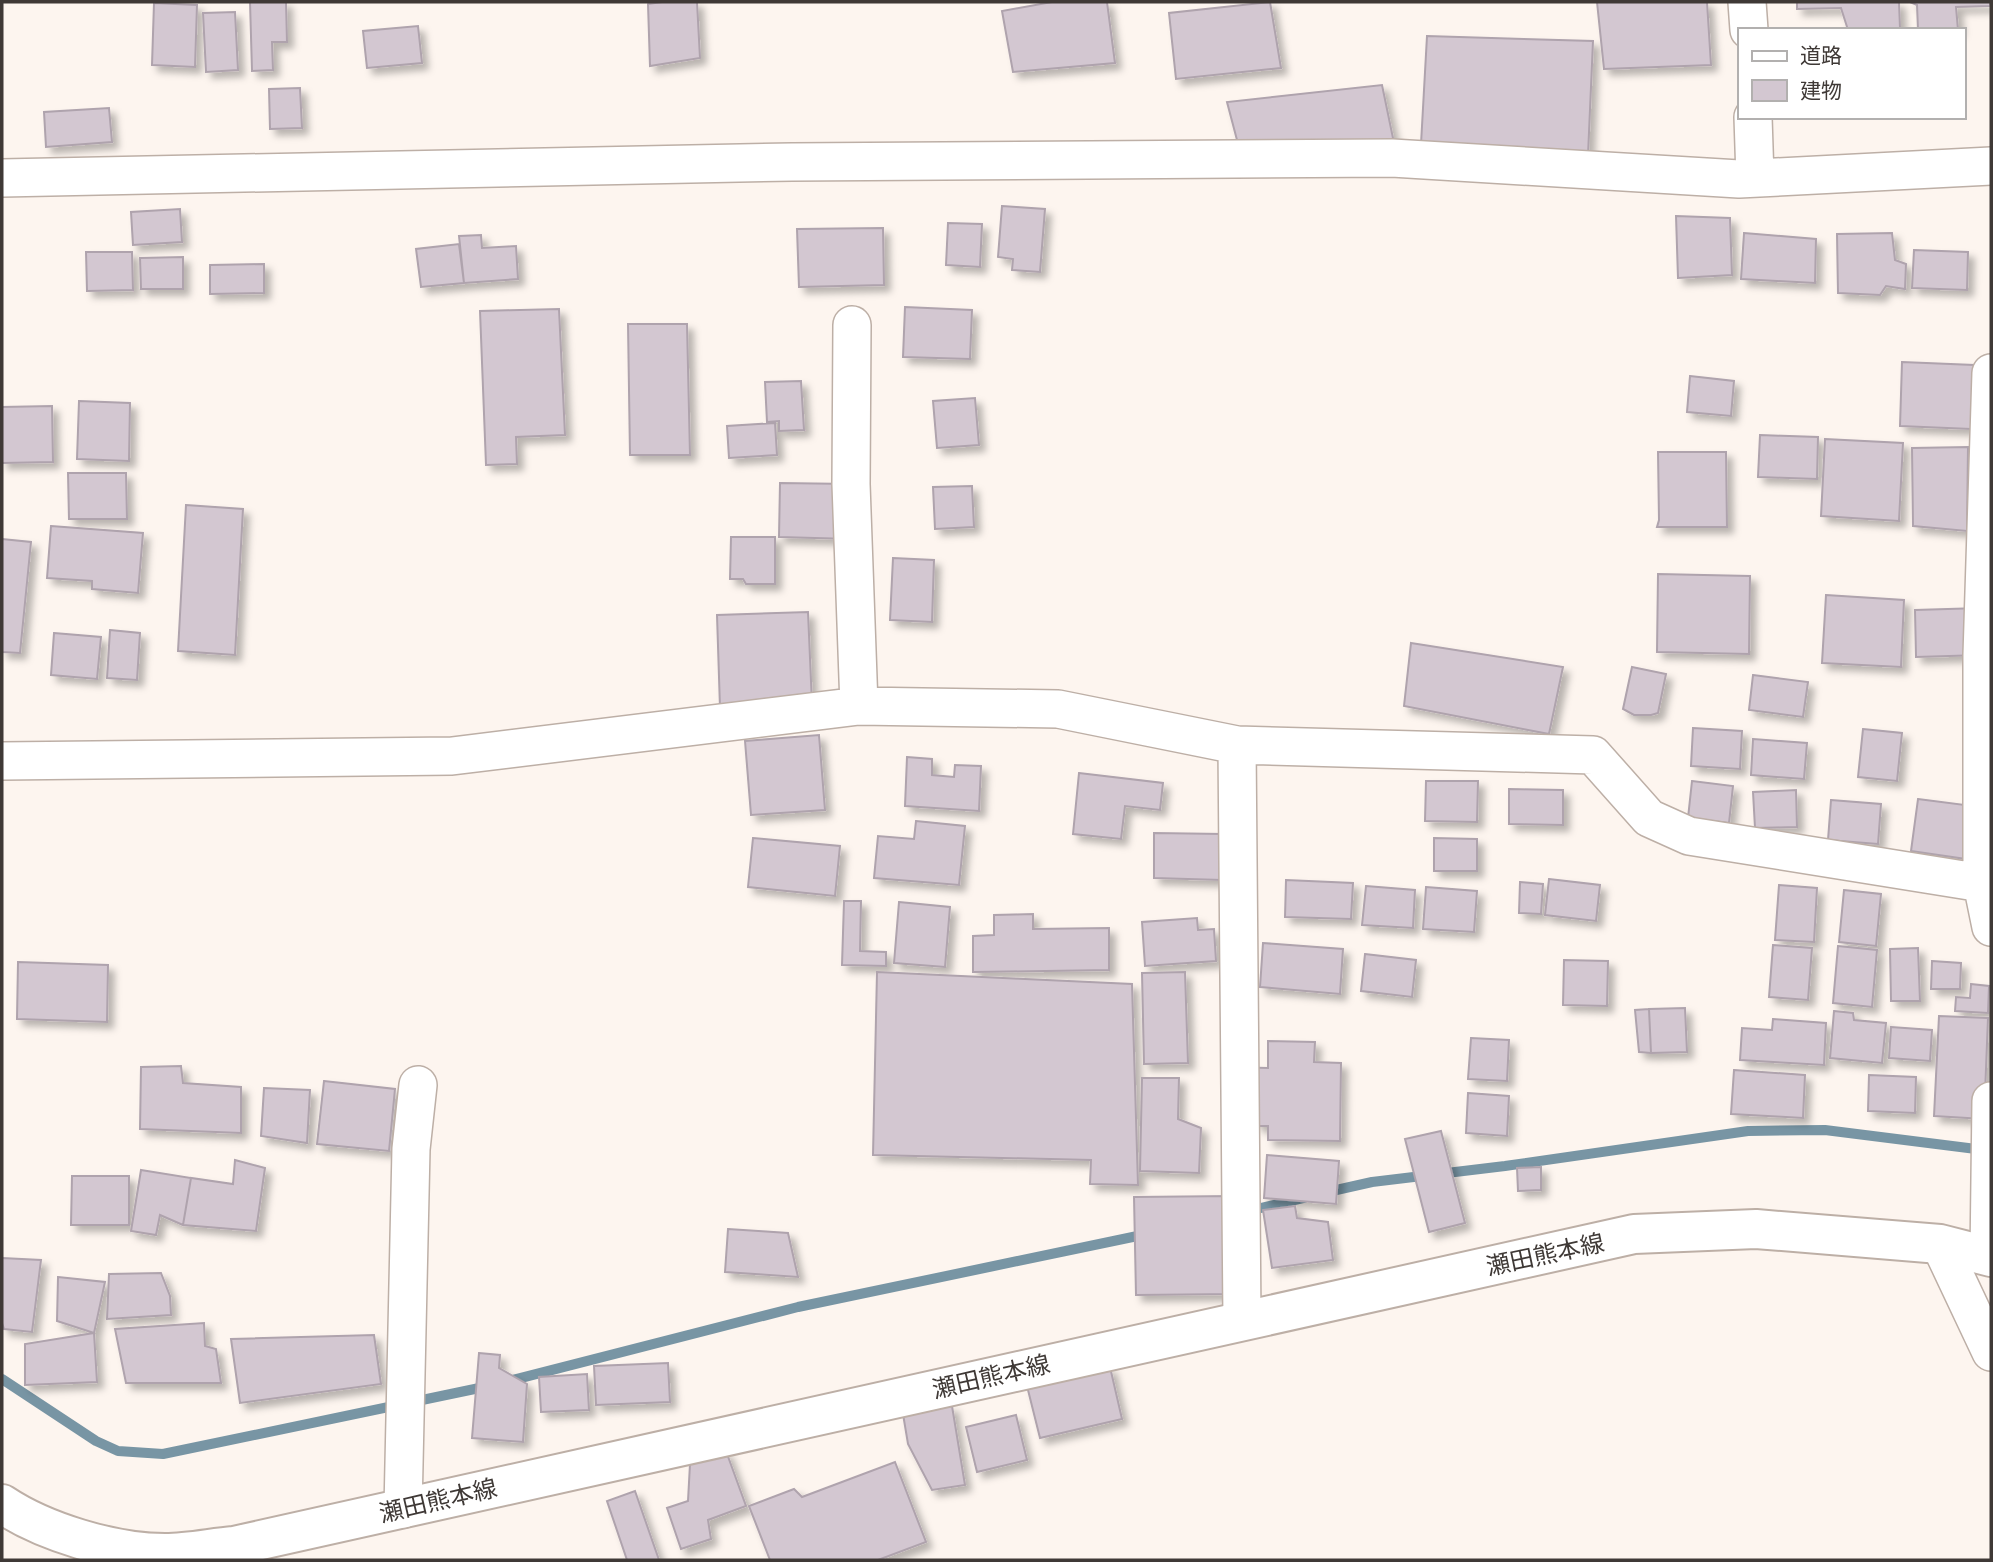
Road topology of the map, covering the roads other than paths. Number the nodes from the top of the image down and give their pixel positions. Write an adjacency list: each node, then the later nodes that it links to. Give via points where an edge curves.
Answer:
1 (1747, 2): 2 (street)
2 (1749, 28)
3 (1753, 119): 6 (street)
4 (1991, 166): 6 (street)
5 (2, 178): 6 (street, via 792,162 1392,158)
6 (1755, 178)
7 (852, 325): 9 (street, via 851,484)
8 (1991, 373): 12 (street, via 1982,655)
9 (859, 706): 10 (street, via 1058,709); 11 (street, via 452,756)
10 (1237, 745): 12 (street, via 1593,755 1649,818 1689,836); 18 (street)
11 (2, 761)
12 (1982, 883): 13 (street)
13 (1991, 927)
14 (418, 1085): 21 (street, via 411,1149)
15 (1991, 1101): 17 (street)
16 (1940, 1244): 17 (main road, 瀬田熊本線); 18 (main road, 瀬田熊本線, via 1756,1229 1634,1234); 19 (street)
17 (1990, 1256)
18 (1242, 1320): 21 (main road, 瀬田熊本線)
19 (1991, 1352)
20 (2, 1504): 22 (main road, 瀬田熊本線)
21 (402, 1509): 22 (main road, 瀬田熊本線, via 234,1546)
22 (104, 1554)

